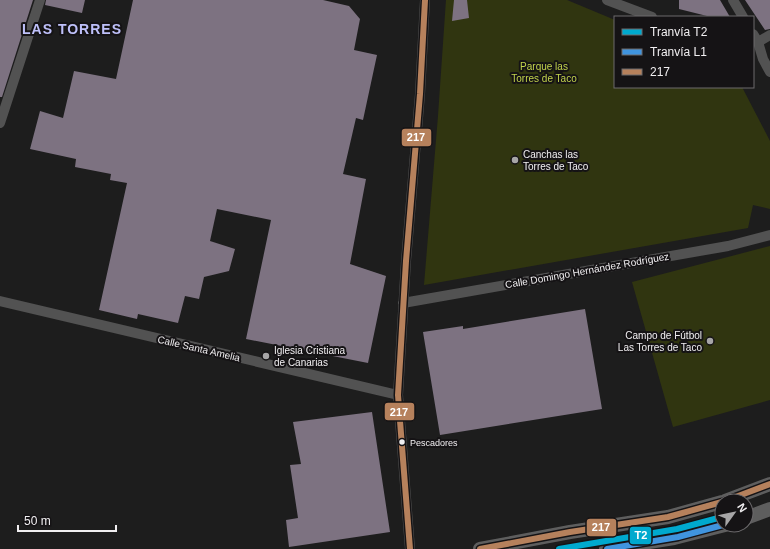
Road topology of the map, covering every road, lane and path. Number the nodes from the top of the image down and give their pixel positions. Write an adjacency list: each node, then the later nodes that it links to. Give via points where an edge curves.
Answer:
1 (40, 0): 11 (street)
2 (425, 0): 14 (street)
3 (607, 0): 5 (street)
4 (733, 0): 6 (street)
5 (649, 16)
6 (742, 16)
7 (770, 36): 8 (street)
8 (756, 38): 9 (street)
9 (758, 58): 10 (street)
10 (770, 72)
11 (0, 123)
12 (770, 235): 14 (street, Calle Domingo Hernández Rodríguez, via 728,246)
13 (0, 301): 15 (street, Calle Santa Amelia)
14 (403, 303): 15 (street)
15 (398, 395): 22 (street)
16 (770, 484): 17 (main road)
17 (746, 493)
18 (714, 504): 23 (main road, via 668,516)
19 (770, 509): 20 (main road)
20 (754, 515)
21 (714, 528): 24 (main road, via 674,538)
22 (410, 549)
23 (480, 549)
24 (606, 549)

